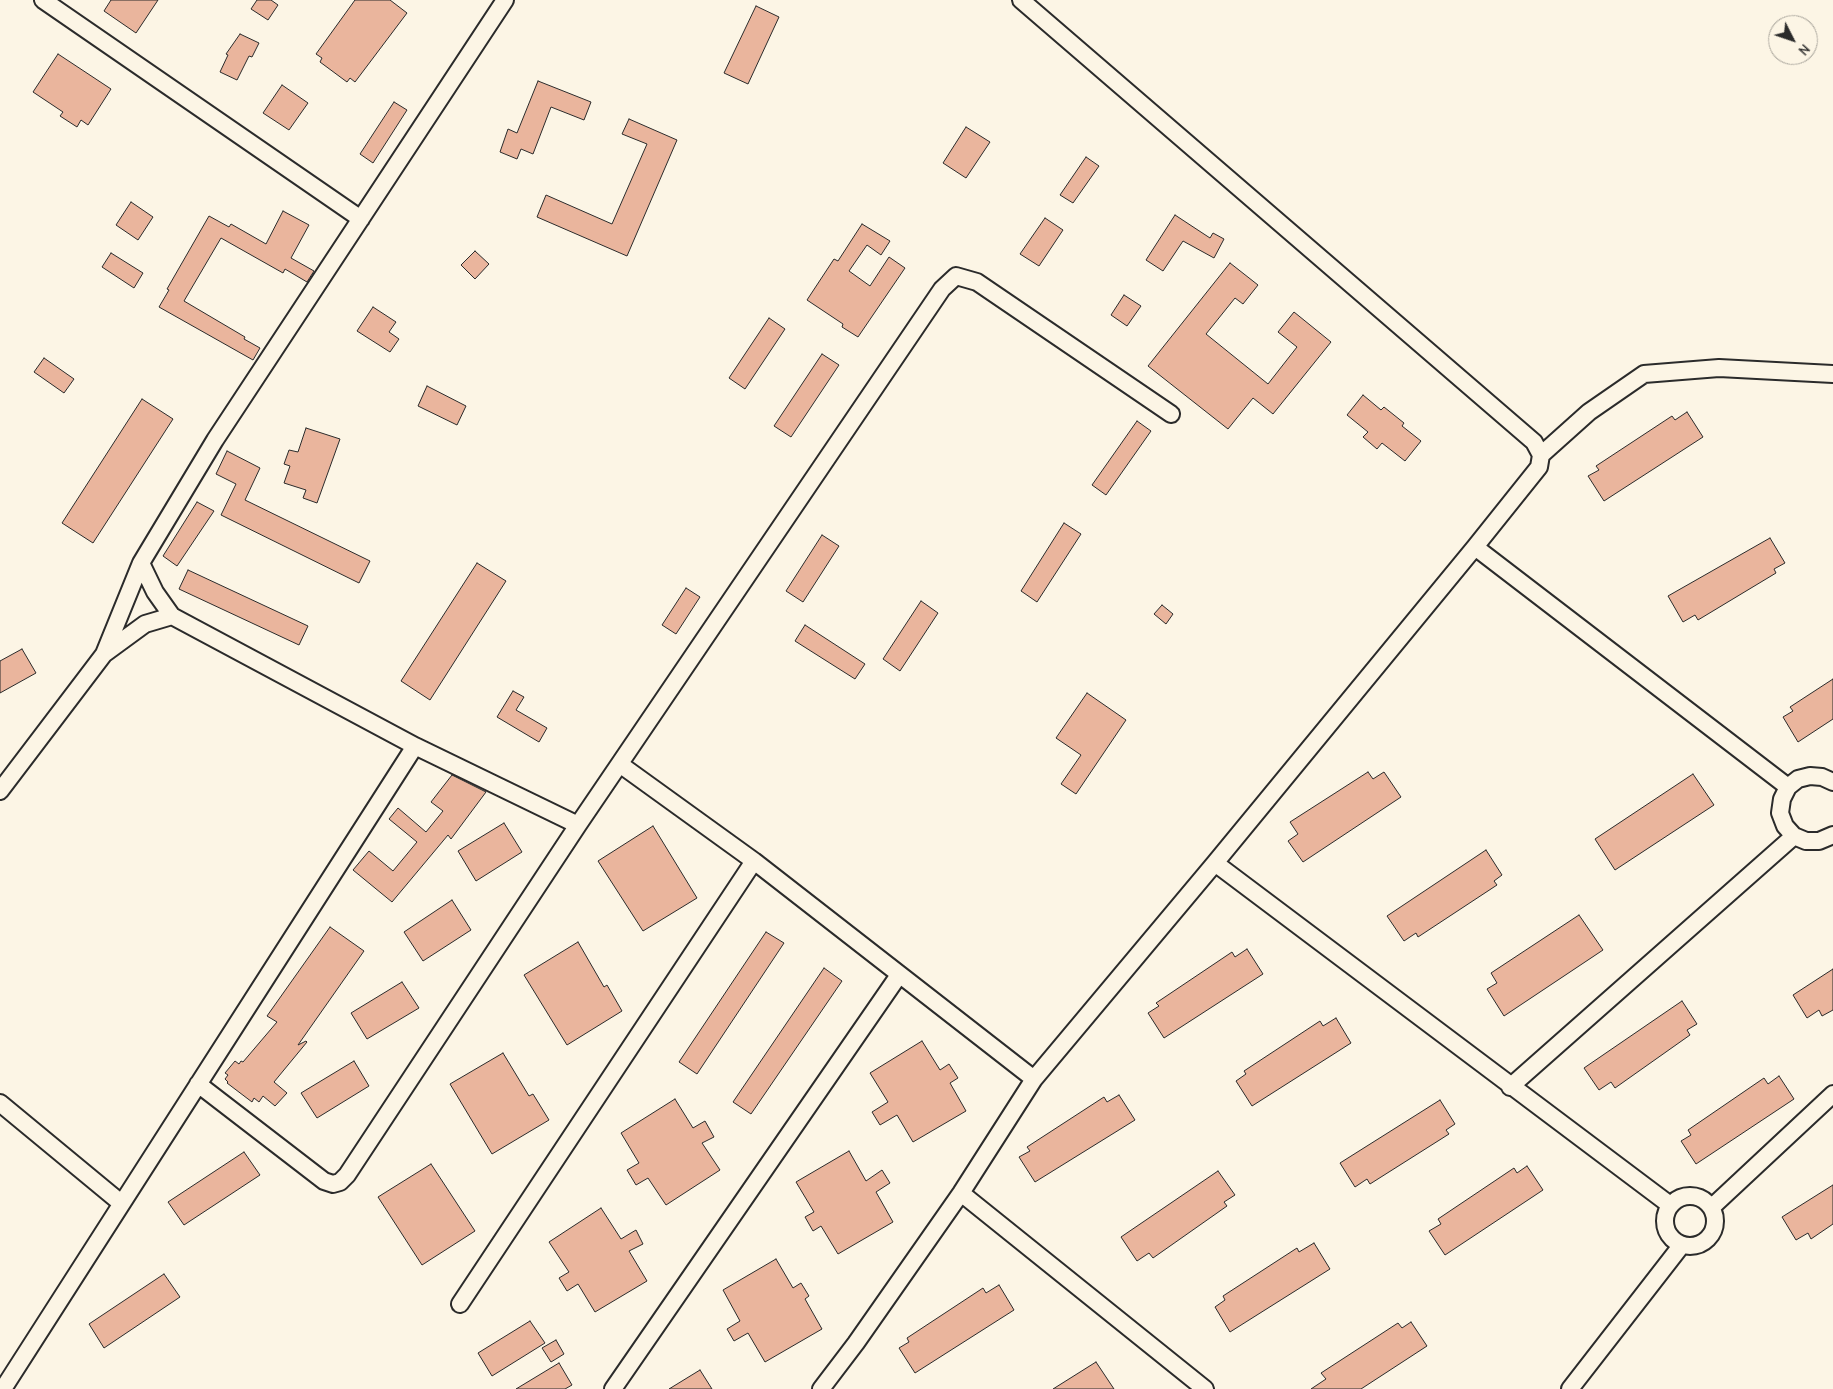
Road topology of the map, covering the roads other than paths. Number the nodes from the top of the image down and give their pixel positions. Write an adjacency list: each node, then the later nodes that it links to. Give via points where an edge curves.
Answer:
1 (43, 0): 4 (street)
2 (506, 0): 4 (street)
3 (1021, 0): 7 (street, via 1534,442)
4 (361, 219): 9 (street, via 214,440)
5 (1833, 374): 7 (street, via 1719,368 1644,374 1589,412)
6 (1171, 414): 13 (street, via 977,282 956,276 942,289)
7 (1541, 455): 8 (street, via 1539,467)
8 (1474, 547): 15 (street); 21 (street)
9 (141, 563): 10 (street, via 155,592); 11 (street)
10 (172, 616): 11 (street, via 144,624); 12 (street)
11 (104, 654): 16 (street)
12 (415, 746): 17 (street); 24 (street)
13 (621, 764): 17 (street); 20 (street)
14 (1833, 782): 15 (street, via 1810,776 1798,779)
15 (1788, 787): 19 (street, via 1780,813)
16 (0, 791)
17 (578, 825): 24 (street, via 340,1182 334,1184 324,1180)
18 (1833, 835): 19 (street, via 1819,841 1806,841)
19 (1794, 836): 25 (street)
20 (754, 861): 22 (street); 33 (street)
21 (1215, 863): 23 (street); 25 (street)
22 (899, 975): 23 (street); 35 (street)
23 (1034, 1079): 28 (street)
24 (198, 1084): 29 (street)
25 (1510, 1087): 30 (street)
26 (1833, 1094): 31 (street)
27 (0, 1103): 29 (street)
28 (961, 1193): 36 (street); 37 (street)
29 (121, 1203): 34 (street)
30 (1670, 1205): 31 (street, via 1683,1196 1699,1197); 32 (street, via 1664,1220 1668,1236)
31 (1712, 1207): 32 (street, via 1716,1222 1710,1237 1697,1246)
32 (1681, 1246): 38 (street)
33 (460, 1304)
34 (3, 1389)
35 (613, 1389)
36 (821, 1389)
37 (1205, 1389)
38 (1570, 1389)

